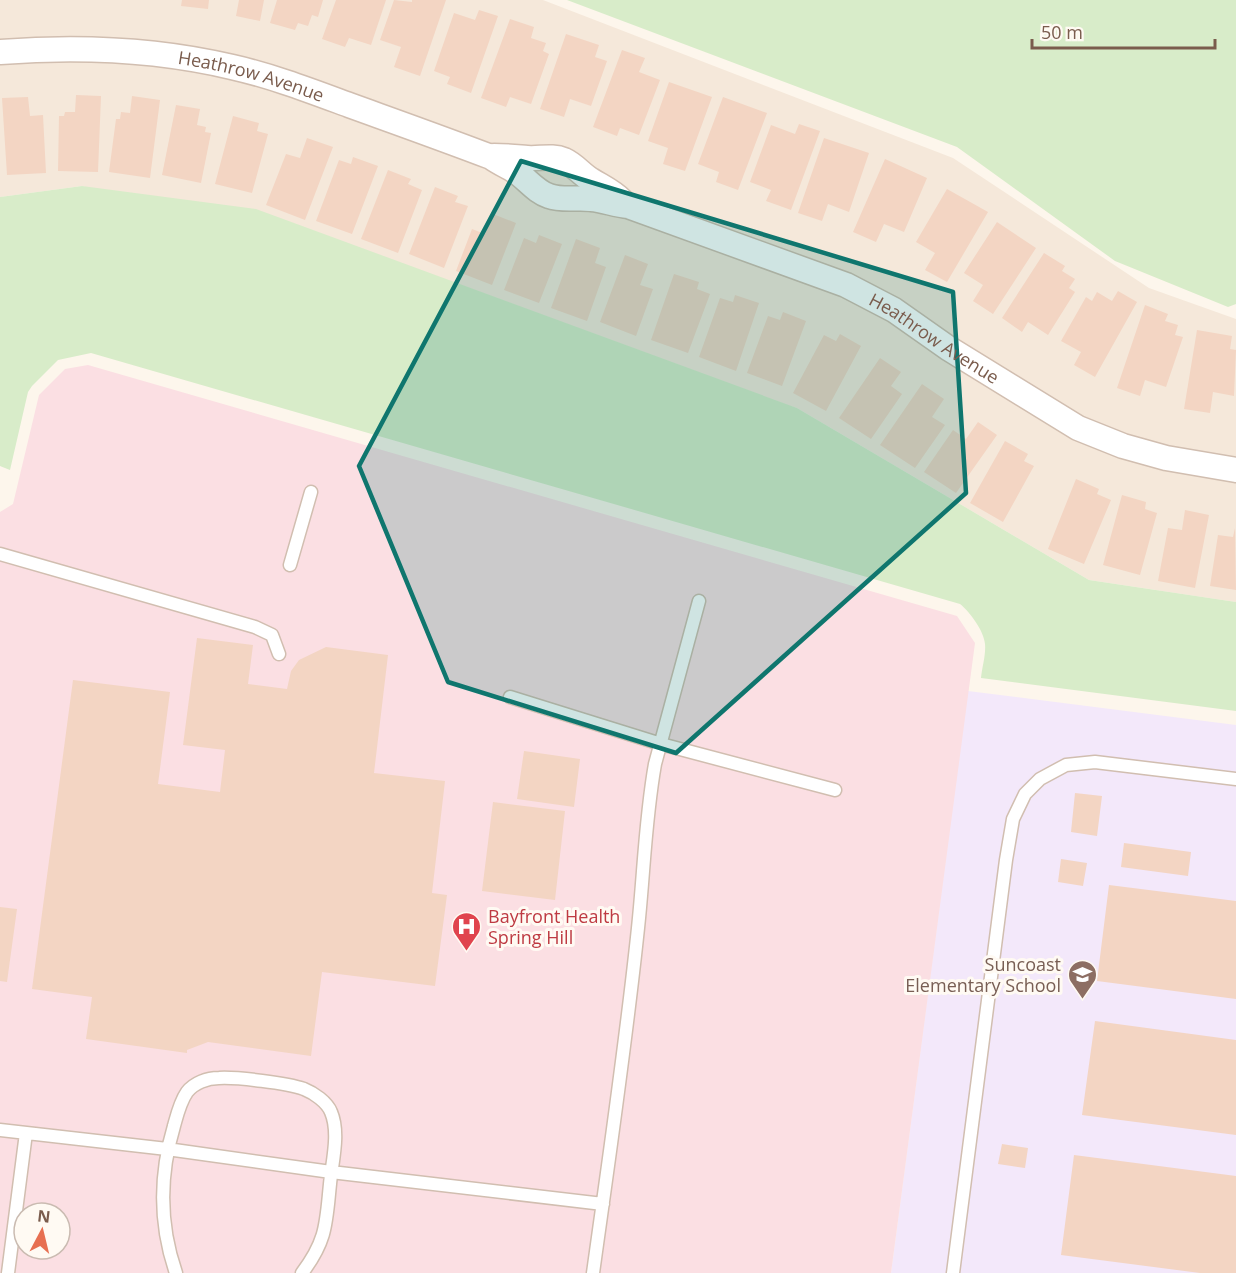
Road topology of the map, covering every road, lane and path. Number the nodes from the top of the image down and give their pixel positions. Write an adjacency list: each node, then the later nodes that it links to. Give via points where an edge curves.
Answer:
1 (0, 52): 2 (street, Heathrow Avenue, via 109,49 232,67 292,84)
2 (491, 157): 3 (street, Heathrow Avenue, via 549,196); 3 (street, Heathrow Avenue, via 562,159)
3 (628, 206): 4 (street, Heathrow Avenue, via 846,285 894,310 1078,428 1166,458)
4 (1236, 470)
5 (311, 492): 7 (lane)
6 (0, 554): 9 (lane, via 255,627 272,635)
7 (290, 565)
8 (699, 601): 11 (lane)
9 (279, 654)
10 (510, 697): 11 (lane)
11 (661, 744): 13 (lane); 18 (lane, via 645,831 638,926)
12 (1236, 779): 23 (lane, via 1095,762 1065,765 1040,779 1026,794 1013,819 1006,860)
13 (835, 790)
14 (0, 1130): 15 (lane)
15 (26, 1133): 16 (lane); 19 (lane)
16 (167, 1149): 17 (lane); 17 (lane, via 187,1091 202,1081 218,1078 268,1083 306,1090 331,1109 335,1126); 20 (lane, via 162,1182 163,1219)
17 (331, 1172): 18 (lane); 21 (lane, via 321,1243)
18 (603, 1204): 22 (lane)
19 (8, 1273)
20 (176, 1273)
21 (302, 1273)
22 (593, 1273)
23 (953, 1273)

